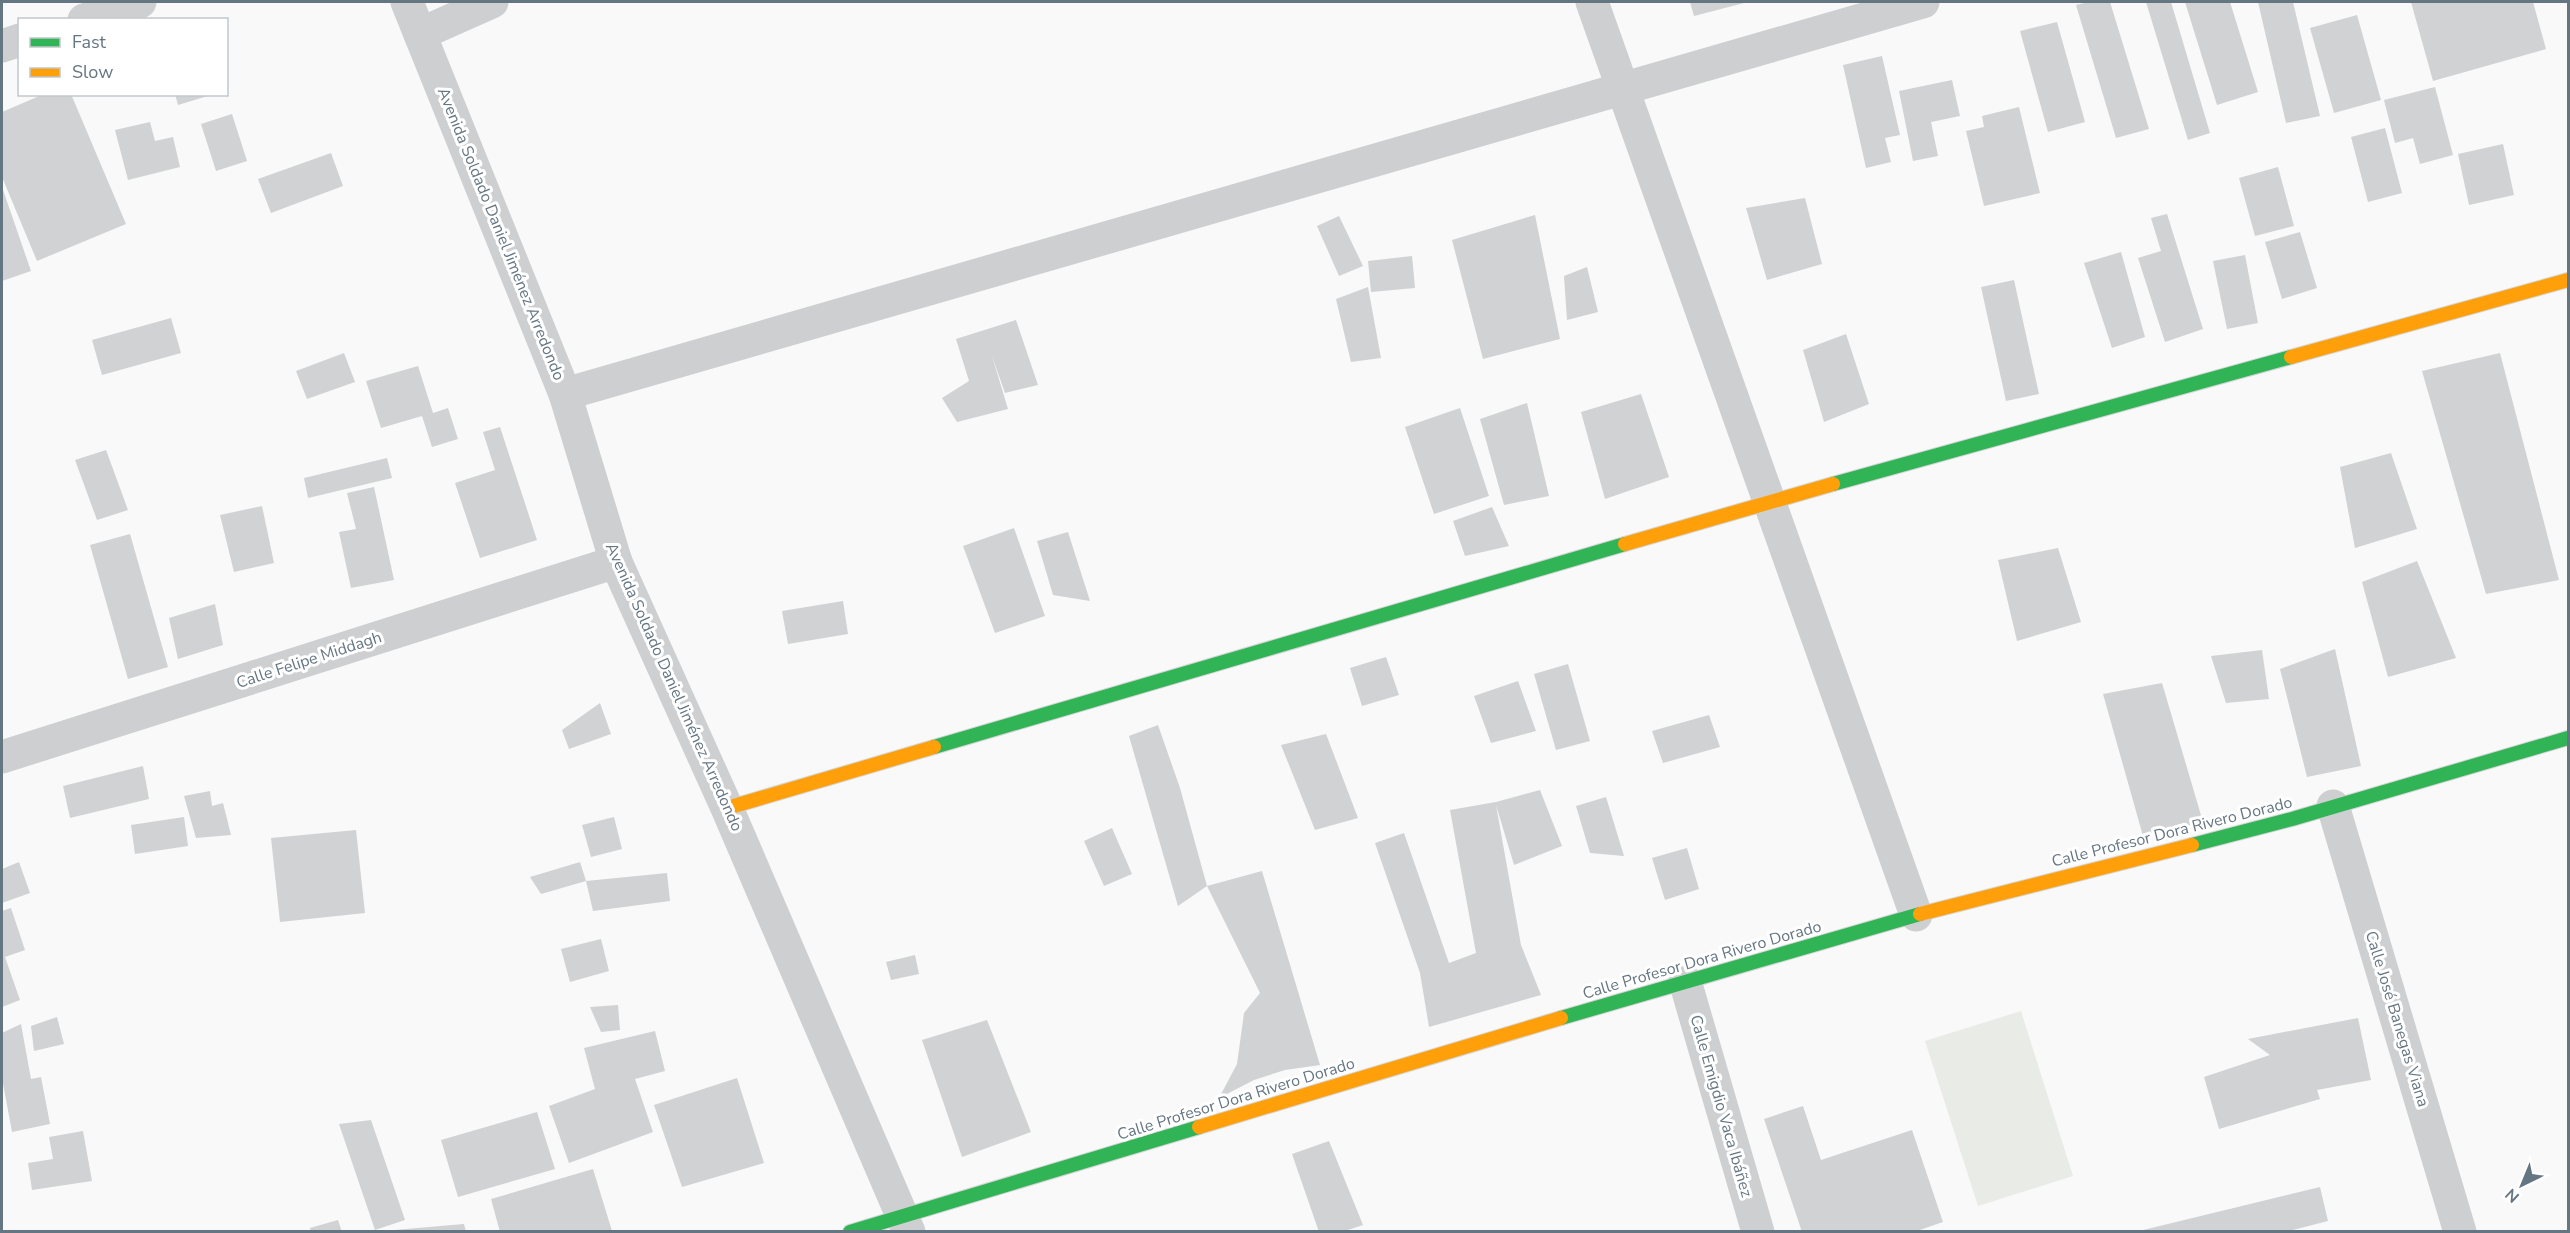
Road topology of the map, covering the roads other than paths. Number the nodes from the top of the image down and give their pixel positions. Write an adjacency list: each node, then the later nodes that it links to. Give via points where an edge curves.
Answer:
1 (140, 2): 6 (street)
2 (407, 2): 7 (street, Avenida Soldado Daniel Jiménez Arredondo)
3 (492, 2): 7 (street)
4 (1592, 2): 10 (street)
5 (1923, 2): 10 (street)
6 (90, 18)
7 (420, 34): 12 (street, Avenida Soldado Daniel Jiménez Arredondo)
8 (18, 41): 9 (street)
9 (2, 46)
10 (1622, 88): 12 (street); 13 (street)
11 (2568, 280): 13 (street)
12 (565, 394): 14 (street, Avenida Soldado Daniel Jiménez Arredondo)
13 (1768, 502): 18 (street); 19 (street)
14 (616, 562): 16 (street, Calle Felipe Middagh); 18 (street, Avenida Soldado Daniel Jiménez Arredondo)
15 (2568, 738): 17 (street, Calle Profesor Dora Rivero Dorado)
16 (2, 757)
17 (2333, 806): 19 (street, Calle Profesor Dora Rivero Dorado); 24 (street, Calle José Banegas Viana)
18 (728, 808): 21 (street, Avenida Soldado Daniel Jiménez Arredondo)
19 (1916, 915): 20 (street, Calle Profesor Dora Rivero Dorado)
20 (1685, 981): 21 (street, Calle Profesor Dora Rivero Dorado); 23 (street, Calle Emigdio Vaca Ibáñez)
21 (906, 1224): 22 (street, Calle Profesor Dora Rivero Dorado)
22 (850, 1232)
23 (1758, 1232)
24 (2460, 1232)

